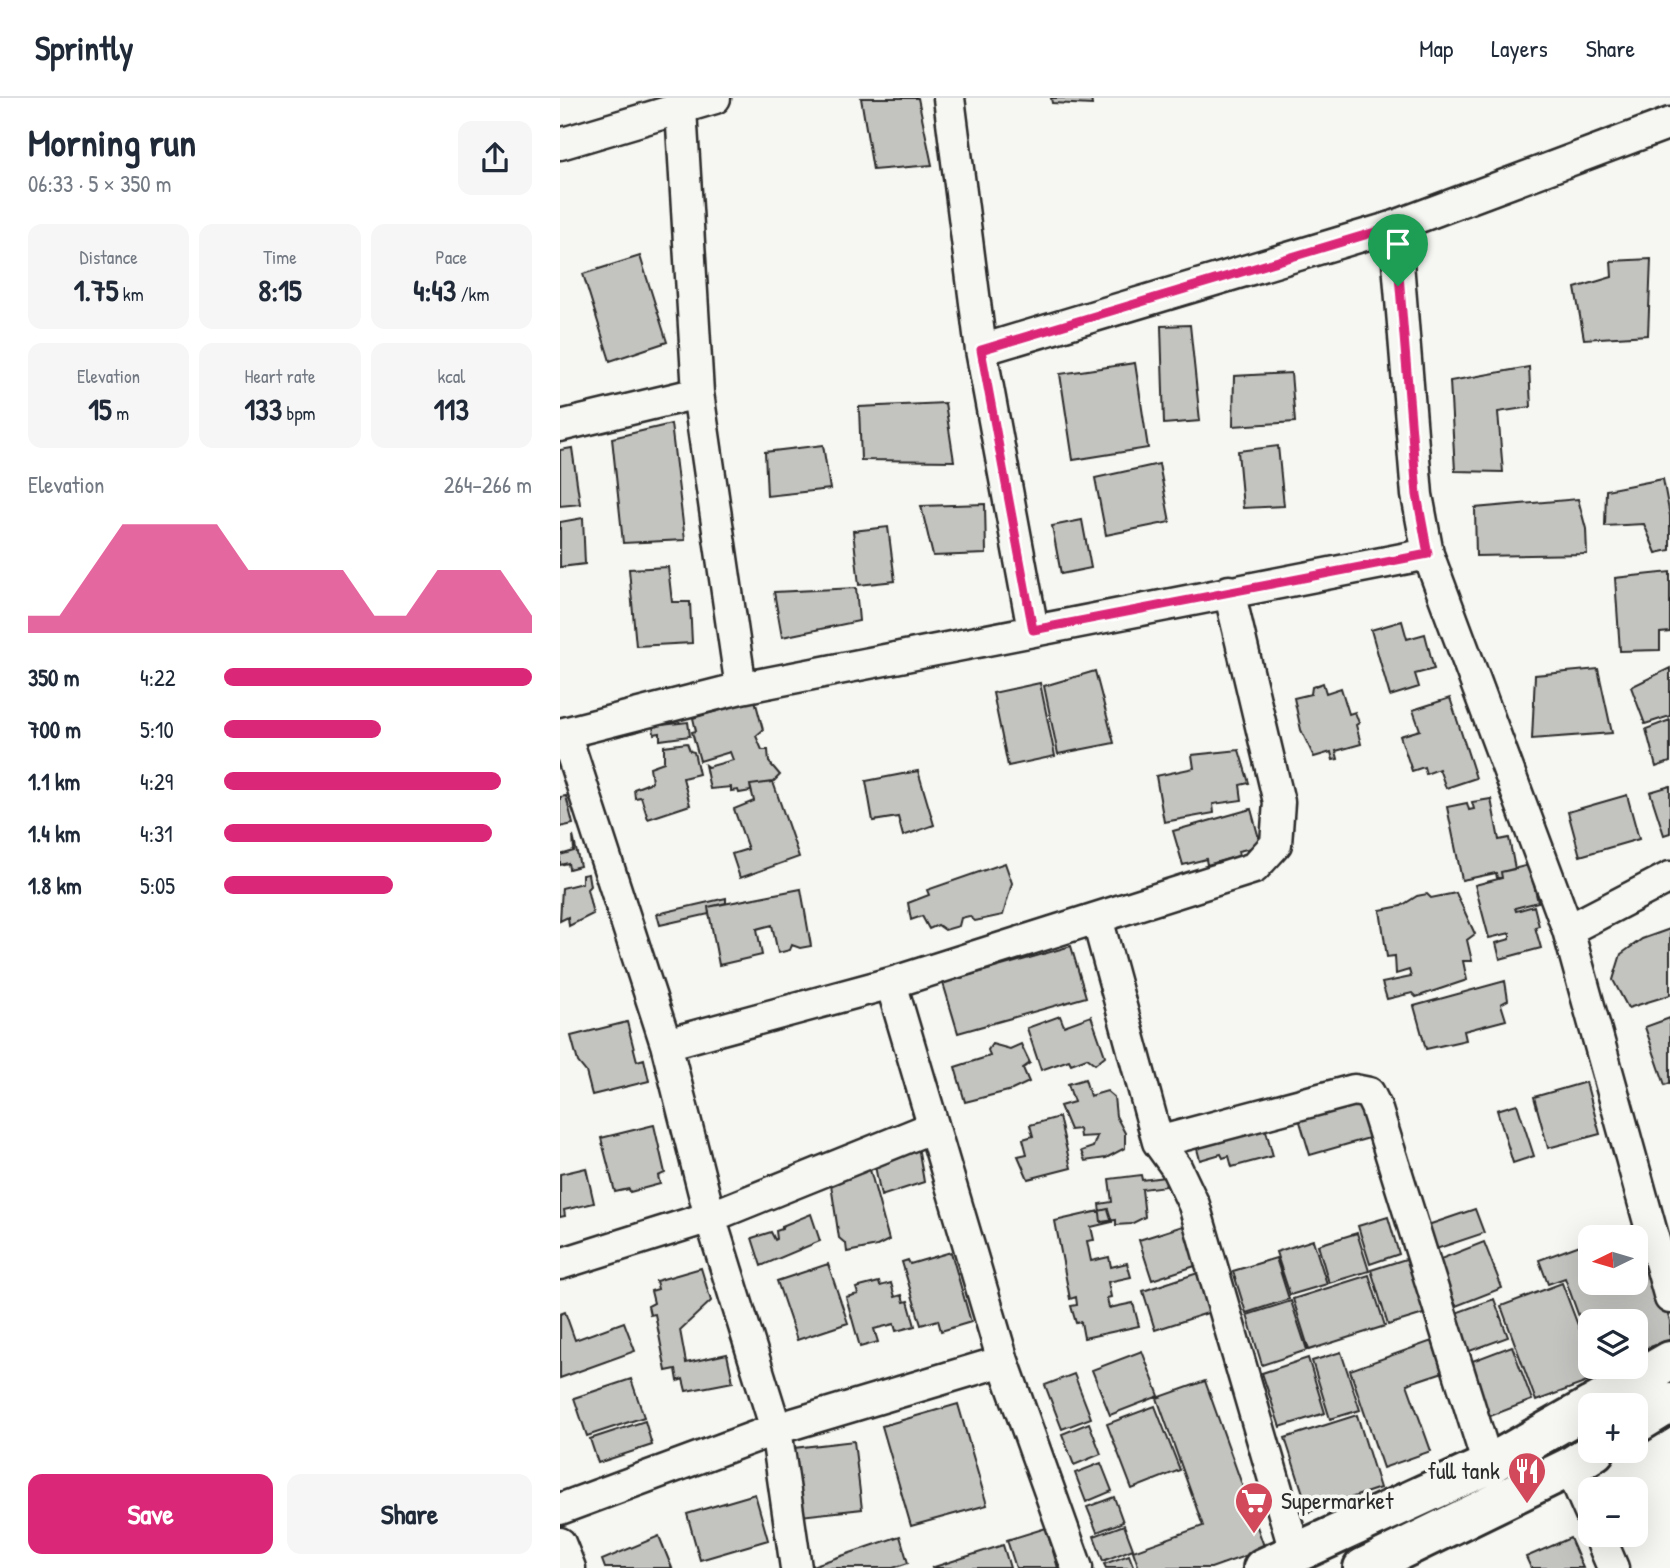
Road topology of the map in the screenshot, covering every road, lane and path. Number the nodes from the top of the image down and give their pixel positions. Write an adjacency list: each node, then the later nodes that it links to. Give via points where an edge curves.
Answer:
1 (715, 98): 3 (street)
2 (949, 98): 7 (street)
3 (681, 109): 5 (street); 8 (street)
4 (1670, 123): 6 (street)
5 (560, 144)
6 (1395, 226): 7 (street); 10 (street, via 1417,495)
7 (981, 350): 12 (street)
8 (698, 393): 9 (street); 13 (street)
9 (560, 426)
10 (1428, 554): 11 (street); 17 (street)
11 (1229, 591): 12 (street); 16 (street, via 1279,802 1276,844 1254,868)
12 (1033, 630): 13 (street)
13 (741, 688): 14 (street)
14 (563, 733): 19 (street)
15 (1670, 877): 17 (street)
16 (1097, 918): 18 (street); 21 (street)
17 (1568, 930): 24 (street)
18 (891, 983): 19 (street); 20 (street)
19 (666, 1044): 22 (street)
20 (933, 1127): 22 (street); 25 (street)
21 (1157, 1142): 33 (street, via 1354,1090 1368,1093); 37 (street, via 1177,1167 1194,1205)
22 (710, 1217): 23 (street); 31 (street)
23 (560, 1264)
24 (1670, 1298)
25 (1003, 1360): 31 (street); 40 (street)
26 (1670, 1361): 27 (main road)
27 (1615, 1393)
28 (1670, 1403): 30 (main road)
29 (1578, 1414): 33 (main road)
30 (1648, 1417)
31 (776, 1429): 34 (street); 39 (street)
32 (1578, 1461): 41 (main road)
33 (1489, 1465): 37 (main road)
34 (560, 1509)
35 (560, 1543): 38 (street)
36 (1604, 1547): 42 (street)
37 (1280, 1561)
38 (570, 1568)
39 (796, 1568)
40 (1077, 1568)
41 (1363, 1568)
42 (1614, 1568)

